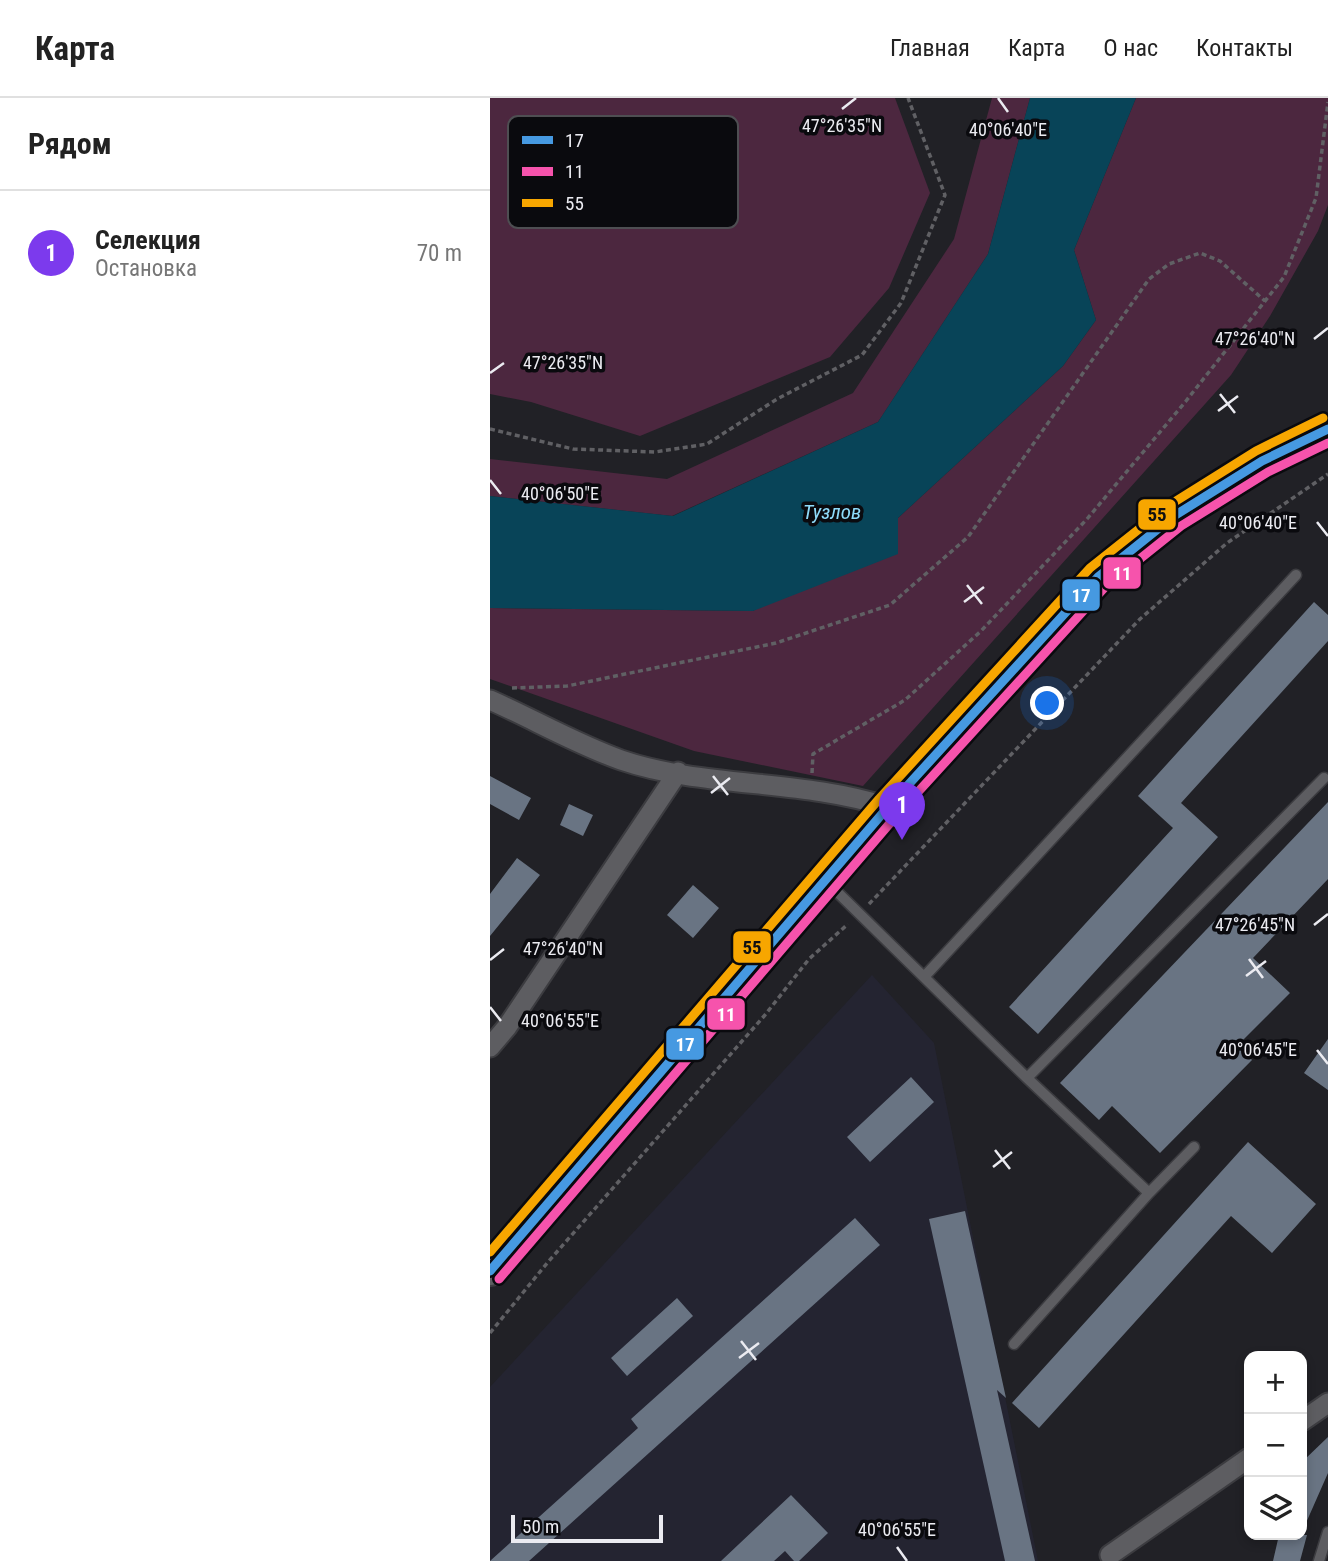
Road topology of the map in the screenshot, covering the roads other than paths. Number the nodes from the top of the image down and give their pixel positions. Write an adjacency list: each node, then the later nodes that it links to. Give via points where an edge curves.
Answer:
1 (1328, 429): 6 (main road, via 1262,461 1174,516 1098,577)
2 (1296, 575): 8 (lane)
3 (496, 694): 4 (street, via 621,760)
4 (678, 772): 6 (street, via 811,789); 9 (street)
5 (1324, 778): 10 (lane)
6 (888, 807): 7 (main road)
7 (825, 880): 8 (lane); 13 (main road)
8 (923, 977): 10 (lane)
9 (490, 1047)
10 (1027, 1079): 12 (lane)
11 (1194, 1147): 12 (lane)
12 (1149, 1193): 14 (lane)
13 (490, 1271)
14 (1014, 1344)
15 (1328, 1402): 16 (street)
16 (1307, 1417)
17 (1244, 1462): 19 (street)
18 (1328, 1532): 20 (lane)
19 (1111, 1558)
20 (1319, 1561)

